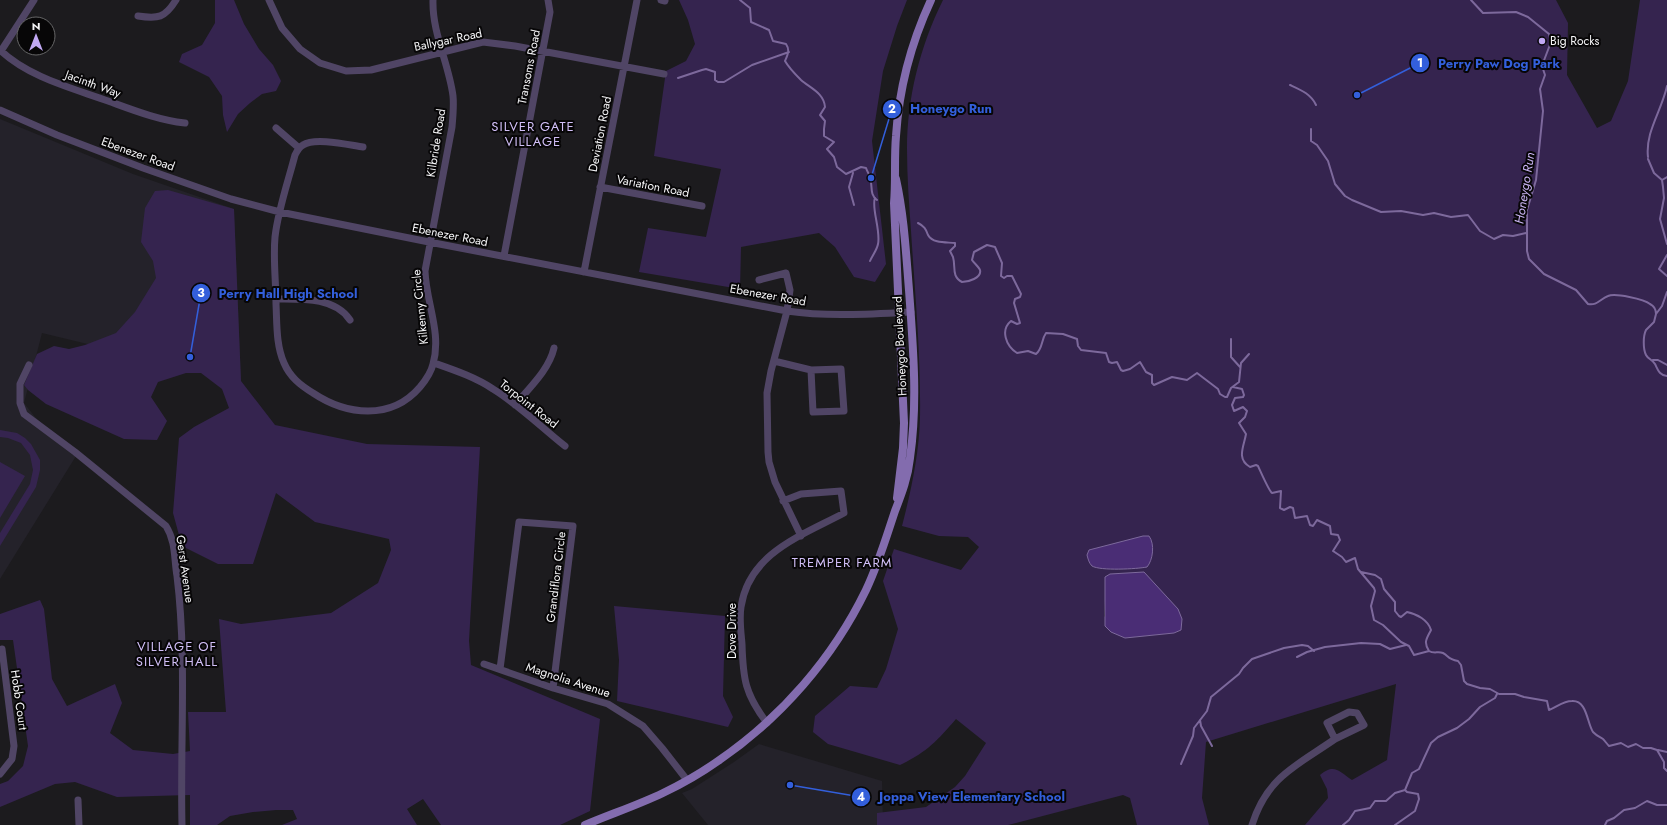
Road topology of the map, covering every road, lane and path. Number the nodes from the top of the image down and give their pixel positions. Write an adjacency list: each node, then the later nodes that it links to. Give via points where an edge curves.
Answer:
1 (34, 0): 9 (street)
2 (176, 0): 8 (street, via 161,16)
3 (269, 0): 10 (street, Ballygar Road, via 282,28 300,49 320,63 334,68 346,71 371,70)
4 (433, 0): 10 (street, Kilbride Road, via 434,18)
5 (548, 0): 11 (street, Transoms Road, via 550,12)
6 (637, 0): 12 (street, Deviation Road)
7 (931, 0): 19 (main road, Honeygo Boulevard, via 905,68 896,136)
8 (138, 16)
9 (1, 51): 15 (street, Jacinth Way, via 17,64 70,88 154,117)
10 (442, 52): 11 (street, Ballygar Road, via 490,42); 23 (street, Kilbride Road, via 452,91 453,118)
11 (543, 52): 12 (street, Ballygar Road); 24 (street, Transoms Road)
12 (624, 67): 13 (street, Ballygar Road); 20 (street, Deviation Road)
13 (664, 74)
14 (0, 110): 22 (street, Ebenezer Road, via 143,168)
15 (185, 123)
16 (276, 128): 18 (street)
17 (364, 146): 18 (street, via 318,142 306,143)
18 (299, 148): 22 (street, Kilkenny Circle)
19 (896, 179): 29 (main road, Honeygo Boulevard, via 894,203); 30 (main road, Honeygo Boulevard, via 901,202)
20 (600, 187): 21 (street, Variation Road); 25 (street, Deviation Road)
21 (702, 206)
22 (280, 212): 23 (street, Ebenezer Road); 27 (street, Kilkenny Circle, via 274,246)
23 (429, 242): 24 (street, Ebenezer Road); 34 (street, Kilkenny Circle, via 425,279 436,336)
24 (504, 256): 25 (street, Ebenezer Road)
25 (584, 272): 28 (street, Ebenezer Road)
26 (759, 280): 28 (street, via 786,273 790,290)
27 (276, 299): 31 (street, via 304,299 325,303 343,311); 34 (street, Kilkenny Circle, via 278,346 284,363 301,386 342,408 363,412 390,408 417,390)
28 (787, 311): 29 (street, Ebenezer Road, via 822,315); 33 (street)
29 (899, 312): 30 (street, Ebenezer Road); 40 (main road, Honeygo Boulevard, via 904,423)
30 (910, 312): 40 (main road, Honeygo Boulevard, via 914,418 908,474)
31 (350, 320)
32 (554, 348): 37 (street, via 546,367)
33 (774, 361): 36 (street); 39 (street, via 767,393 768,452 772,473)
34 (434, 363): 37 (street, Torpoint Road, via 483,383)
35 (28, 365): 52 (street, Gerst Avenue, via 20,384 20,402 24,414 166,526 173,542 181,624)
36 (811, 370): 36 (street, via 841,369 844,411 813,412)
37 (515, 405): 38 (street, Torpoint Road)
38 (565, 446)
39 (783, 501): 41 (street); 41 (street, Dove Drive, via 801,494 842,491 844,513)
40 (896, 511): 46 (main road, Honeygo Boulevard, via 876,566 851,618 810,677)
41 (802, 536): 46 (street, Dove Drive, via 775,551 759,565 746,587 740,609 742,672 748,694)
42 (2, 649): 48 (street, Hobb Court, via 14,746 12,759)
43 (484, 664): 44 (street, Magnolia Avenue)
44 (500, 669): 45 (street, Magnolia Avenue); 45 (street, Grandiflora Circle, via 519,522 573,526)
45 (553, 688): 49 (street, Magnolia Avenue, via 608,704 643,726)
46 (767, 723): 49 (main road, Honeygo Boulevard, via 720,760)
47 (1335, 739): 47 (street, via 1364,725 1357,713 1349,712 1327,723); 54 (street, via 1276,781 1264,796)
48 (0, 774)
49 (687, 780): 53 (main road, Honeygo Boulevard, via 664,793)
50 (78, 800): 51 (street)
51 (79, 825)
52 (182, 825)
53 (585, 825)
54 (1252, 825)

